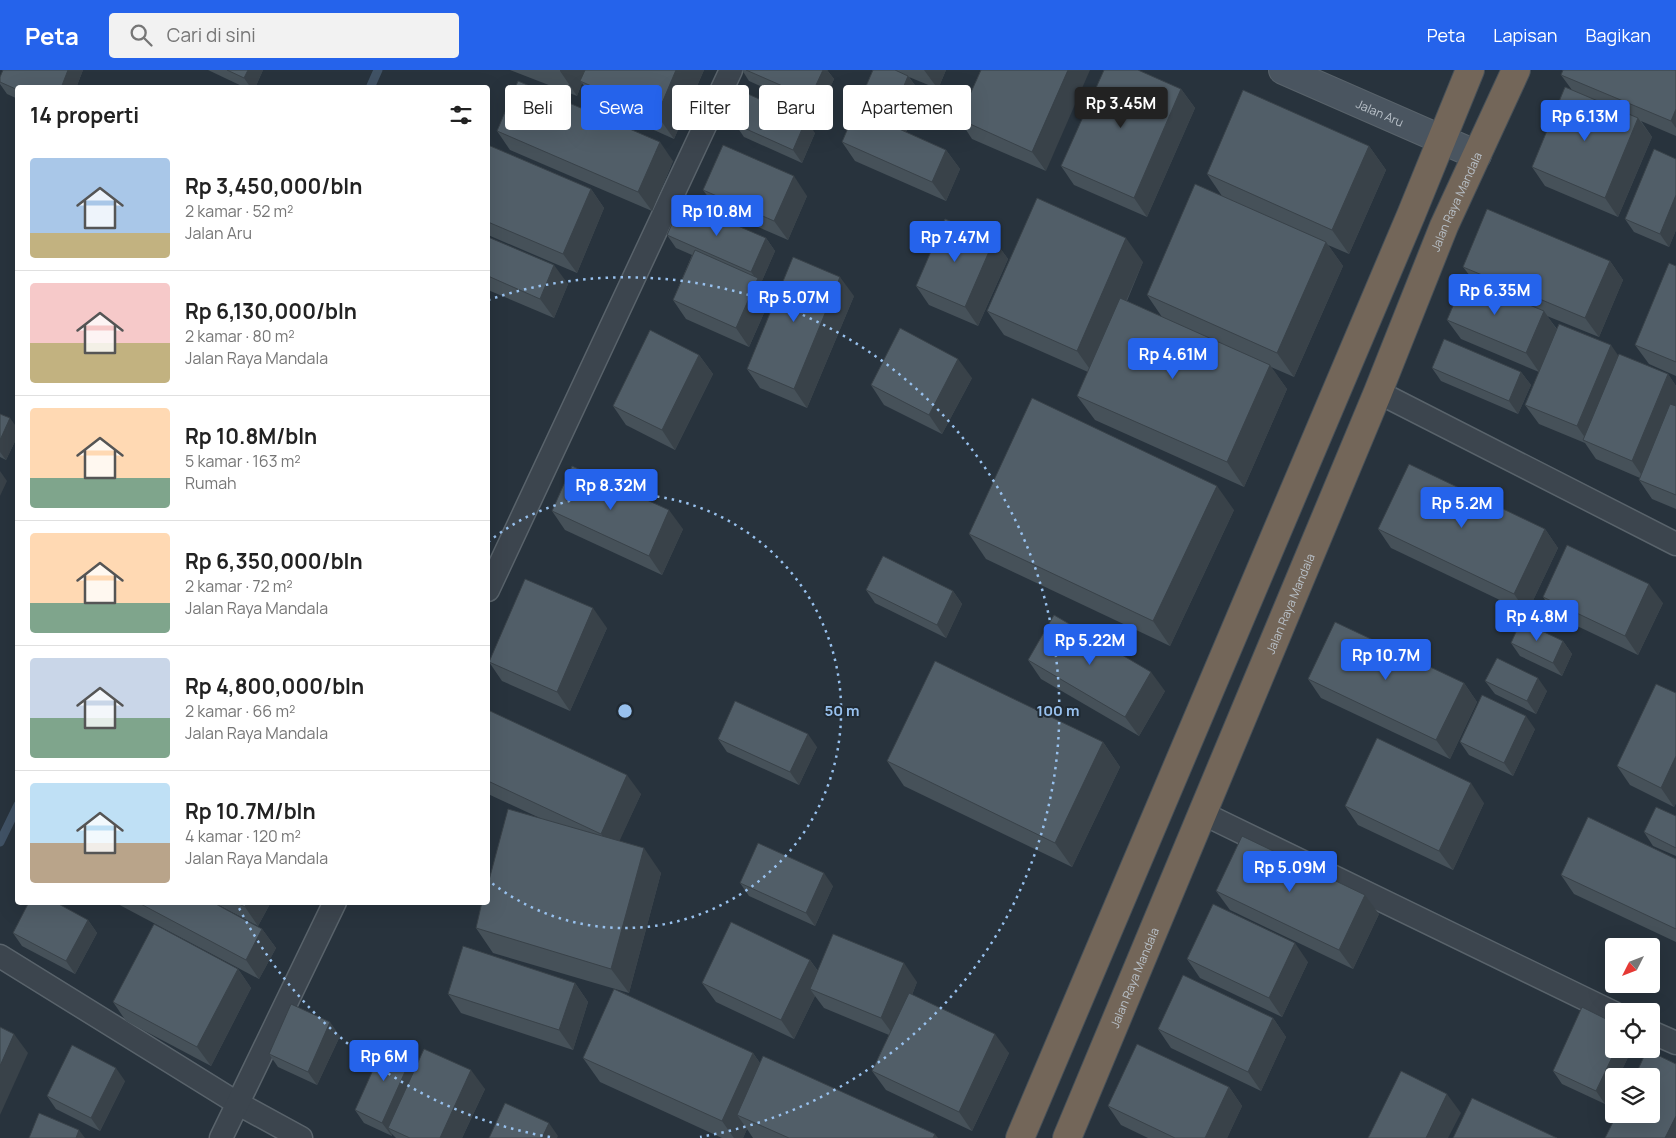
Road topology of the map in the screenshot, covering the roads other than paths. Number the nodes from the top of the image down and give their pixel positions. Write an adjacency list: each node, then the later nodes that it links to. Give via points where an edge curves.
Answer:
1 (730, 70): 9 (street)
2 (1283, 70): 5 (street, Jalan Aru)
3 (1470, 70): 5 (highway)
4 (1516, 70): 6 (highway, Jalan Raya Mandala)
5 (1440, 140): 6 (street, Jalan Aru); 17 (highway)
6 (1477, 155): 7 (highway, Jalan Raya Mandala, via 1444,226)
7 (1378, 392): 8 (street); 10 (highway, Jalan Raya Mandala)
8 (1676, 544)
9 (490, 586)
10 (1202, 813): 13 (street); 18 (highway, Jalan Raya Mandala)
11 (334, 905): 14 (street)
12 (0, 956): 14 (street)
13 (1605, 1009)
14 (237, 1103): 15 (street); 16 (street)
15 (221, 1138)
16 (301, 1138)
17 (1020, 1138)
18 (1067, 1138)

